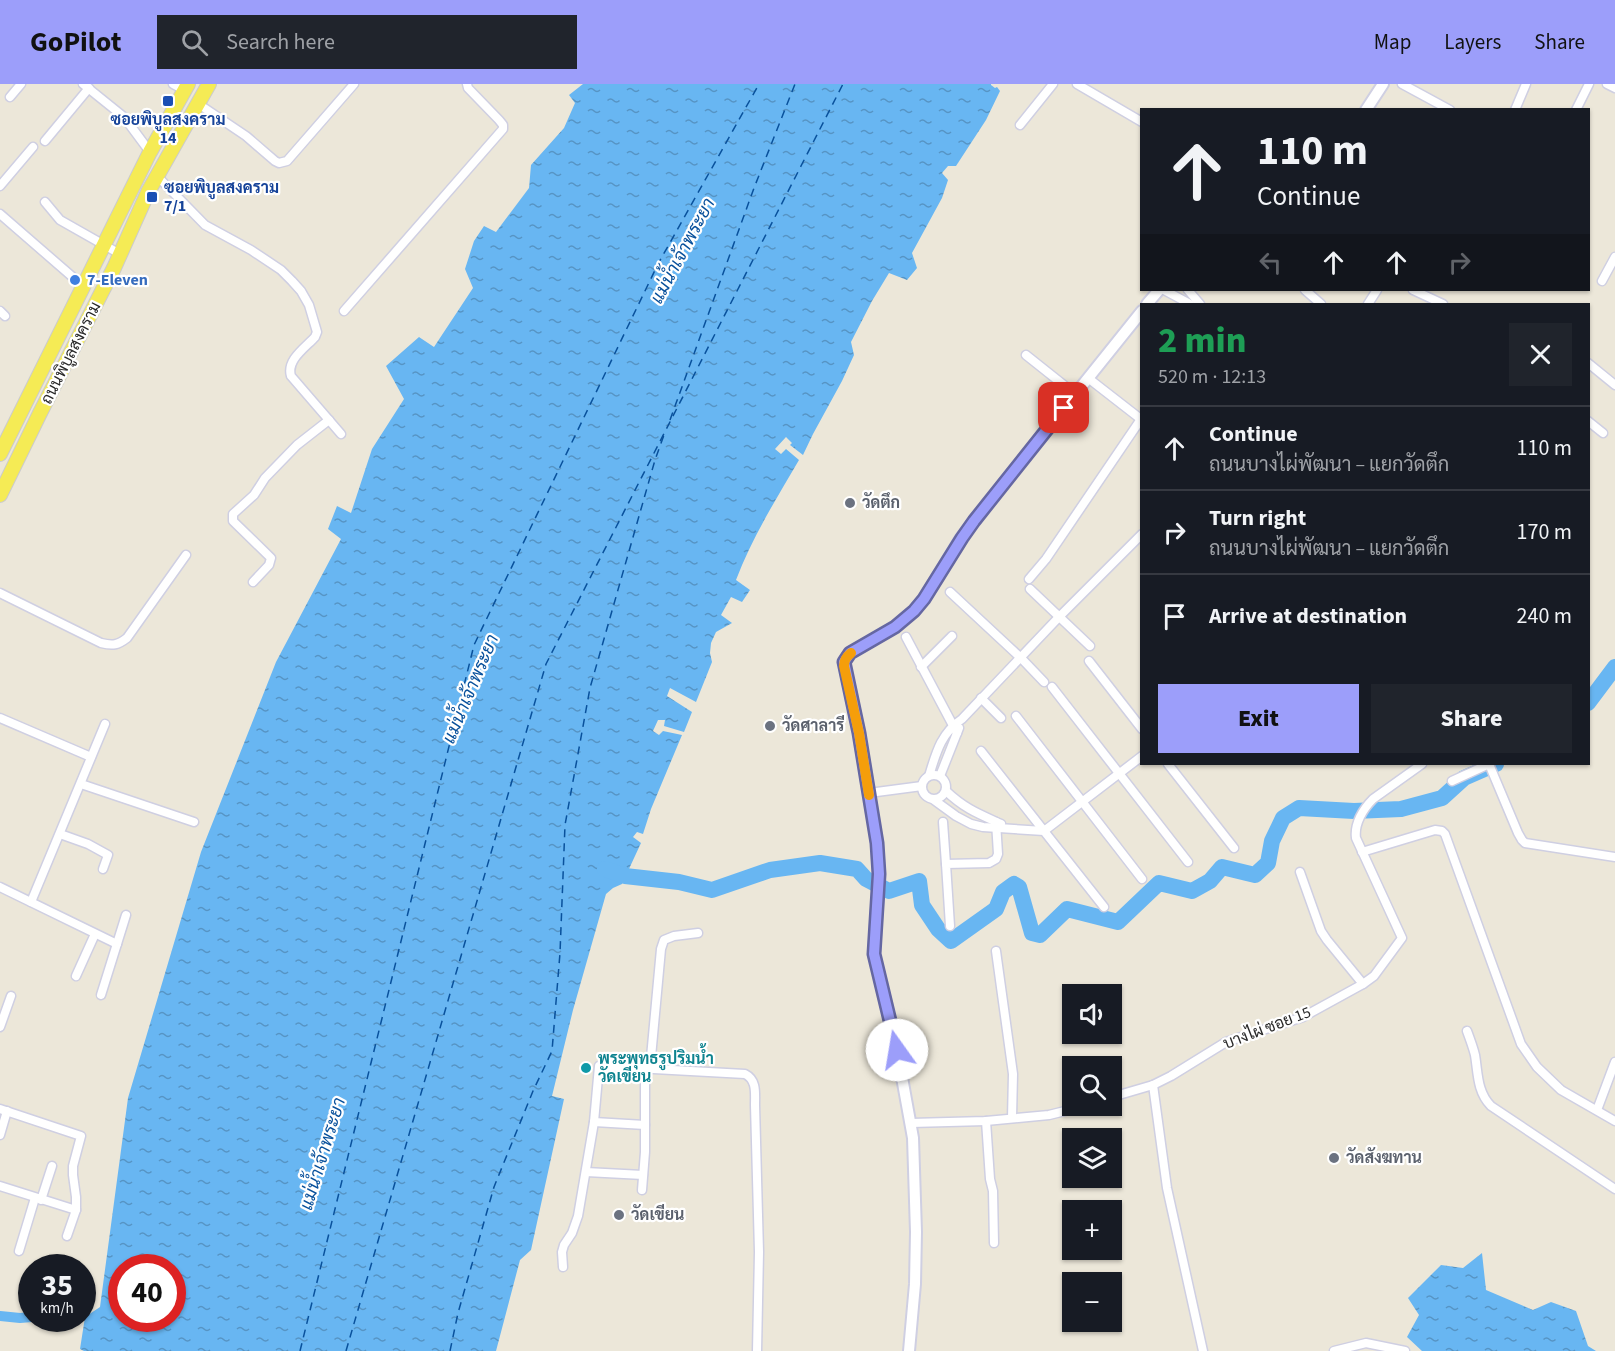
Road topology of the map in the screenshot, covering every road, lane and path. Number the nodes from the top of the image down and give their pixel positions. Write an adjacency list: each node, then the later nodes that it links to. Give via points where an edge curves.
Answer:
1 (21, 84): 15 (street)
2 (209, 84): 16 (main road, ถนนพิบูลสงคราม)
3 (354, 84): 16 (street, via 283,162 275,161)
4 (467, 84): 47 (street, via 503,129)
5 (1053, 84): 22 (street)
6 (1077, 84): 21 (street)
7 (1383, 84): 17 (street)
8 (1402, 84): 18 (street)
9 (1526, 84): 19 (street)
10 (1589, 84): 20 (street)
11 (1607, 84): 14 (street)
12 (86, 86): 23 (street); 25 (street, via 124,117)
13 (182, 86): 25 (main road, ถนนพิบูลสงคราม)
14 (1615, 88)
15 (10, 97)
16 (197, 103): 26 (main road, ถนนพิบูลสงคราม)
17 (1367, 108)
18 (1446, 108)
19 (1516, 108)
20 (1577, 108)
21 (1140, 121)
22 (1020, 125)
23 (45, 141)
24 (33, 147): 27 (street)
25 (150, 152): 30 (main road, ถนนพิบูลสงคราม)
26 (157, 176): 31 (main road, ถนนพิบูลสงคราม); 55 (street, via 205,225 281,270 301,291 317,332 289,369)
27 (0, 186)
28 (45, 202): 32 (street, via 60,220)
29 (0, 214): 36 (street)
30 (119, 214): 31 (main road); 32 (main road, ถนนพิบูลสงคราม)
31 (134, 224): 33 (main road, ถนนพิบูลสงคราม)
32 (104, 245): 33 (street); 36 (main road, ถนนพิบูลสงคราม)
33 (120, 255): 61 (main road, ถนนพิบูลสงคราม)
34 (1615, 257): 35 (street)
35 (1602, 281)
36 (83, 286): 60 (main road, ถนนพิบูลสงคราม)
37 (1158, 291): 42 (street)
38 (1166, 291): 43 (street)
39 (1189, 291): 44 (street)
40 (1306, 291): 45 (street)
41 (1415, 291): 46 (street)
42 (1148, 303)
43 (1188, 303)
44 (1199, 303)
45 (1316, 303)
46 (1441, 303)
47 (344, 311)
48 (1140, 313): 51 (street)
49 (1026, 355): 53 (street)
50 (1590, 365): 52 (street)
51 (1088, 378): 53 (street); 54 (street)
52 (1615, 385)
53 (1075, 394): 96 (street, via 987,504 914,611 846,657 844,666)
54 (1140, 418)
55 (329, 420): 59 (street); 65 (street, via 297,445 232,514 233,521 271,558)
56 (1140, 420): 64 (street)
57 (1590, 423): 58 (street)
58 (1603, 433)
59 (341, 434)
60 (1, 451)
61 (0, 495)
62 (1140, 536): 69 (street)
63 (186, 555): 68 (street, via 119,644 101,644)
64 (1029, 579)
65 (253, 582)
66 (1030, 589): 69 (street)
67 (950, 592): 73 (street)
68 (0, 593)
69 (1059, 617): 72 (street); 73 (street)
70 (952, 636): 75 (street)
71 (906, 637): 75 (street)
72 (1090, 646)
73 (1021, 658): 76 (street); 89 (street, via 1048,684)
74 (1089, 661): 81 (street)
75 (921, 667): 82 (street)
76 (981, 698): 79 (street); 82 (street)
77 (1016, 716): 98 (street)
78 (0, 718): 84 (street)
79 (1001, 718)
80 (105, 723): 84 (street)
81 (1140, 726)
82 (955, 729): 90 (street, via 937,749); 91 (street)
83 (981, 751): 102 (street)
84 (91, 757): 93 (street)
85 (1140, 758): 89 (street)
86 (1169, 765): 104 (street)
87 (1421, 765): 105 (street, บางไผ่ ซอย 15, via 1369,804 1356,825)
88 (1490, 767): 92 (street); 106 (street, via 1526,843)
89 (1119, 774): 98 (street); 107 (street)
90 (929, 776): 91 (street); 94 (street)
91 (940, 776): 95 (street, via 945,780)
92 (1452, 781)
93 (81, 784): 99 (street); 103 (street)
94 (922, 786): 96 (street); 97 (street, via 925,796)
95 (946, 791): 97 (street); 101 (street)
96 (869, 793): 138 (street, via 879,874 874,954)
97 (934, 800): 101 (street, via 971,824)
98 (1083, 803): 102 (street); 111 (street)
99 (194, 822)
100 (944, 822): 108 (street)
101 (996, 826): 102 (street); 108 (street, via 998,854 994,861)
102 (1044, 831): 114 (street)
103 (60, 834): 109 (street, via 108,855); 113 (street)
104 (1234, 848)
105 (1362, 852): 122 (street, บางไผ่ ซอย 15, via 1402,938 1383,966); 132 (street, via 1435,830 1445,834 1521,1044 1537,1067 1561,1090)
106 (1615, 857)
107 (1188, 862)
108 (946, 864): 116 (street)
109 (103, 869)
110 (1300, 872): 122 (street, via 1321,931)
111 (1142, 879)
112 (0, 887): 113 (street)
113 (31, 902): 118 (street)
114 (1104, 907)
115 (126, 915): 119 (street)
116 (950, 926)
117 (698, 933): 128 (street, via 664,940)
118 (95, 934): 119 (street); 121 (street)
119 (117, 944): 123 (street)
120 (996, 951): 134 (street, via 1013,1074)
121 (76, 976)
122 (1363, 984): 129 (street, บางไผ่ ซอย 15, via 1303,1017 1226,1042)
123 (101, 995)
124 (11, 996): 125 (street)
125 (0, 1027)
126 (1467, 1031): 145 (street, via 1486,1101)
127 (1615, 1062): 132 (street)
128 (648, 1068): 136 (street, via 599,1066); 139 (street); 153 (street, via 745,1074 754,1084 759,1252)
129 (1153, 1085): 130 (street, บางไผ่ ซอย 15); 155 (street, via 1167,1188)
130 (1122, 1094)
131 (4, 1110): 140 (street); 148 (street, via 81,1136 73,1166)
132 (1597, 1110): 137 (street)
133 (1062, 1112): 134 (street)
134 (1012, 1118): 135 (street)
135 (986, 1121): 138 (street); 150 (street)
136 (594, 1122): 139 (street); 142 (street)
137 (1615, 1122)
138 (911, 1123): 154 (street, via 916,1232)
139 (645, 1125): 143 (street)
140 (0, 1135)
141 (51, 1166): 147 (street)
142 (586, 1172): 143 (street); 152 (street, via 578,1216 562,1252)
143 (643, 1176): 146 (street)
144 (0, 1186): 147 (street)
145 (1615, 1189)
146 (642, 1190)
147 (38, 1199): 148 (street); 151 (street)
148 (76, 1210): 149 (street)
149 (68, 1236)
150 (994, 1243)
151 (19, 1251)
152 (563, 1267)
153 (757, 1351)
154 (909, 1351)
155 (1203, 1351)
156 (1334, 1351): 157 (street, via 1366,1343)
157 (1406, 1351)

